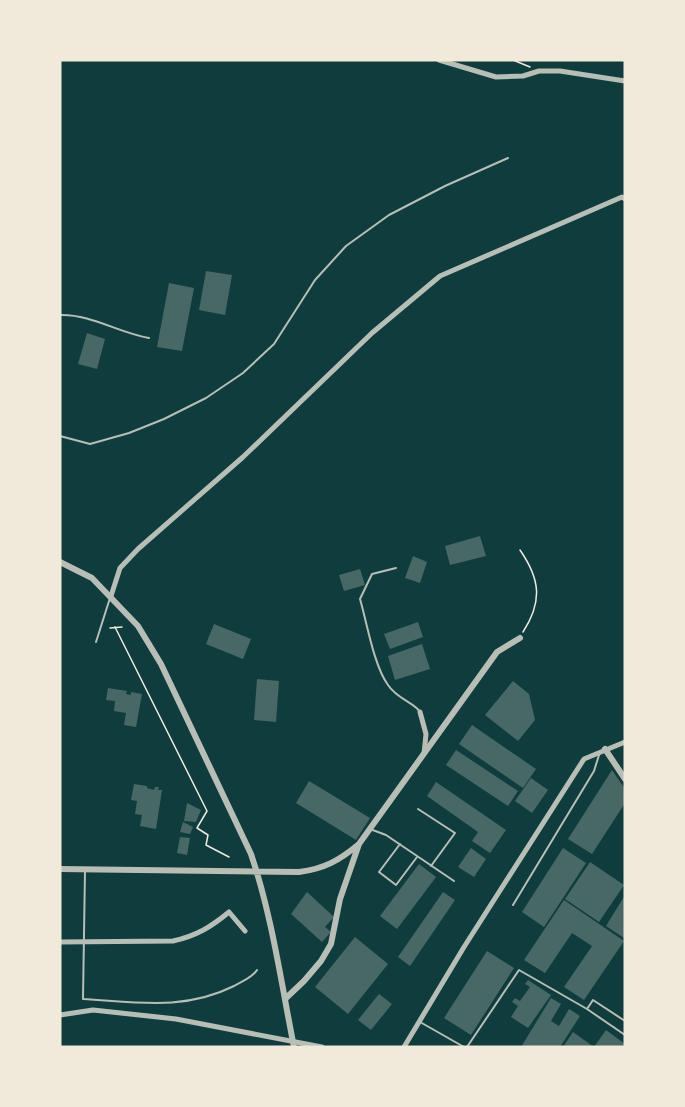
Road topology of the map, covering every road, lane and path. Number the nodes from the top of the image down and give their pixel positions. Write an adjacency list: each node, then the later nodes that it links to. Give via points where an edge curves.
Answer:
1 (438, 60): 3 (street, via 496,77)
2 (513, 60): 3 (path)
3 (539, 71): 4 (street)
4 (625, 81)
5 (508, 158): 9 (lane, via 388,215 346,246 315,280 274,344 243,374 207,398 129,433 90,444)
6 (625, 199): 13 (street, via 440,276 372,333 243,457 138,549 120,568)
7 (60, 315): 8 (lane, via 75,314)
8 (149, 338)
9 (60, 436)
10 (520, 550): 17 (path, via 532,568 538,588 529,622)
11 (60, 562): 13 (street, via 92,578)
12 (396, 568): 19 (lane, via 372,574 360,599 381,674 397,696)
13 (111, 596): 18 (lane); 33 (street, via 138,626 162,664)
14 (115, 627): 15 (path); 16 (path); 29 (path, via 207,811 197,828 208,836 206,845)
15 (122, 627)
16 (110, 628)
17 (520, 638): 22 (street, via 497,652)
18 (96, 642)
19 (420, 712): 22 (street, via 426,734)
20 (625, 742): 21 (street)
21 (602, 751): 23 (street); 35 (lane, via 594,771); 44 (street, via 584,759)
22 (424, 755): 25 (street)
23 (625, 779)
24 (418, 809): 30 (lane, via 455,833)
25 (370, 829): 26 (street); 27 (lane)
26 (359, 844): 33 (street, via 319,869 280,873); 40 (street, via 340,899 331,944 321,961)
27 (400, 844): 28 (lane); 28 (lane, via 379,872 396,885)
28 (418, 856): 30 (lane)
29 (230, 857)
30 (431, 866): 34 (lane)
31 (60, 869): 32 (street)
32 (85, 870): 33 (street); 38 (lane)
33 (257, 870): 40 (street)
34 (454, 881)
35 (513, 905)
36 (245, 932): 38 (street, via 229,912 207,930 173,941)
37 (60, 942): 38 (street)
38 (84, 942): 39 (lane, via 84,999 167,1004 195,1000 225,990)
39 (257, 970)
40 (285, 999): 46 (street)
41 (587, 1010): 43 (lane, via 593,1000); 45 (lane); 49 (lane, via 519,970)
42 (60, 1015): 46 (street, via 93,1010 176,1019)
43 (625, 1021)
44 (420, 1022): 48 (street); 49 (lane)
45 (625, 1035)
46 (293, 1045): 47 (street)
47 (322, 1047)
48 (404, 1047)
49 (466, 1047)

